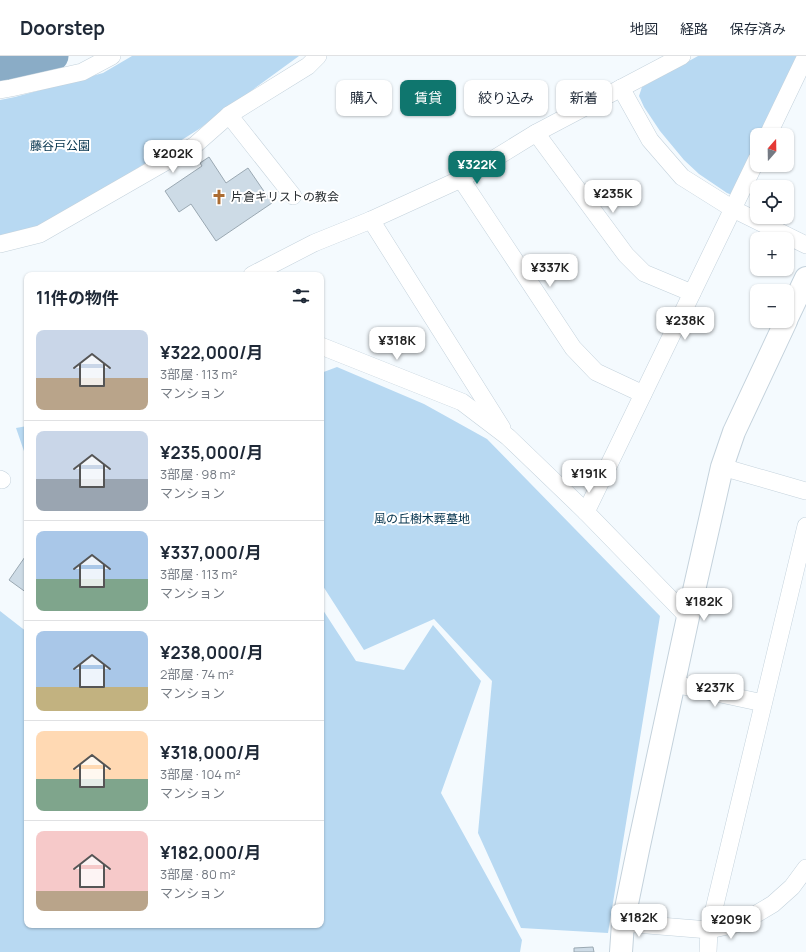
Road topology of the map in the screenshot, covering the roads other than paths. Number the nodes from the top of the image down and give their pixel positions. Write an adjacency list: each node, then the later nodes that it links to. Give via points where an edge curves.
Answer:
1 (112, 56): 6 (street, via 82,72)
2 (318, 56): 7 (street, via 308,66)
3 (682, 56): 5 (street)
4 (806, 56): 8 (street)
5 (621, 88): 9 (street); 13 (street, via 650,140 682,177)
6 (0, 90)
7 (229, 115): 12 (street); 15 (street, via 195,144 40,234)
8 (771, 128)
9 (536, 133): 11 (street); 19 (street, via 626,256 644,274)
10 (751, 172): 13 (street)
11 (461, 179): 14 (street); 23 (street, via 573,348 596,372)
12 (293, 196)
13 (733, 209): 16 (street); 19 (street)
14 (371, 220): 17 (street, via 314,243); 24 (street)
15 (0, 244)
16 (806, 245)
17 (258, 272)
18 (806, 278): 20 (street)
19 (692, 294): 23 (street)
20 (794, 303)
21 (783, 328): 25 (street, via 734,432)
22 (324, 347): 24 (street, via 462,402)
23 (643, 394): 27 (street)
24 (508, 436): 27 (street)
25 (722, 467): 26 (street); 30 (street)
26 (806, 491)
27 (586, 512): 30 (street)
28 (806, 526): 29 (street)
29 (800, 581): 32 (street)
30 (688, 617): 31 (street)
31 (674, 684): 32 (street); 34 (street)
32 (763, 703): 35 (street)
33 (806, 868): 35 (street, via 792,887 774,904 741,923)
34 (623, 923): 35 (street); 36 (street)
35 (709, 930): 37 (street)
36 (621, 952)
37 (708, 952)

